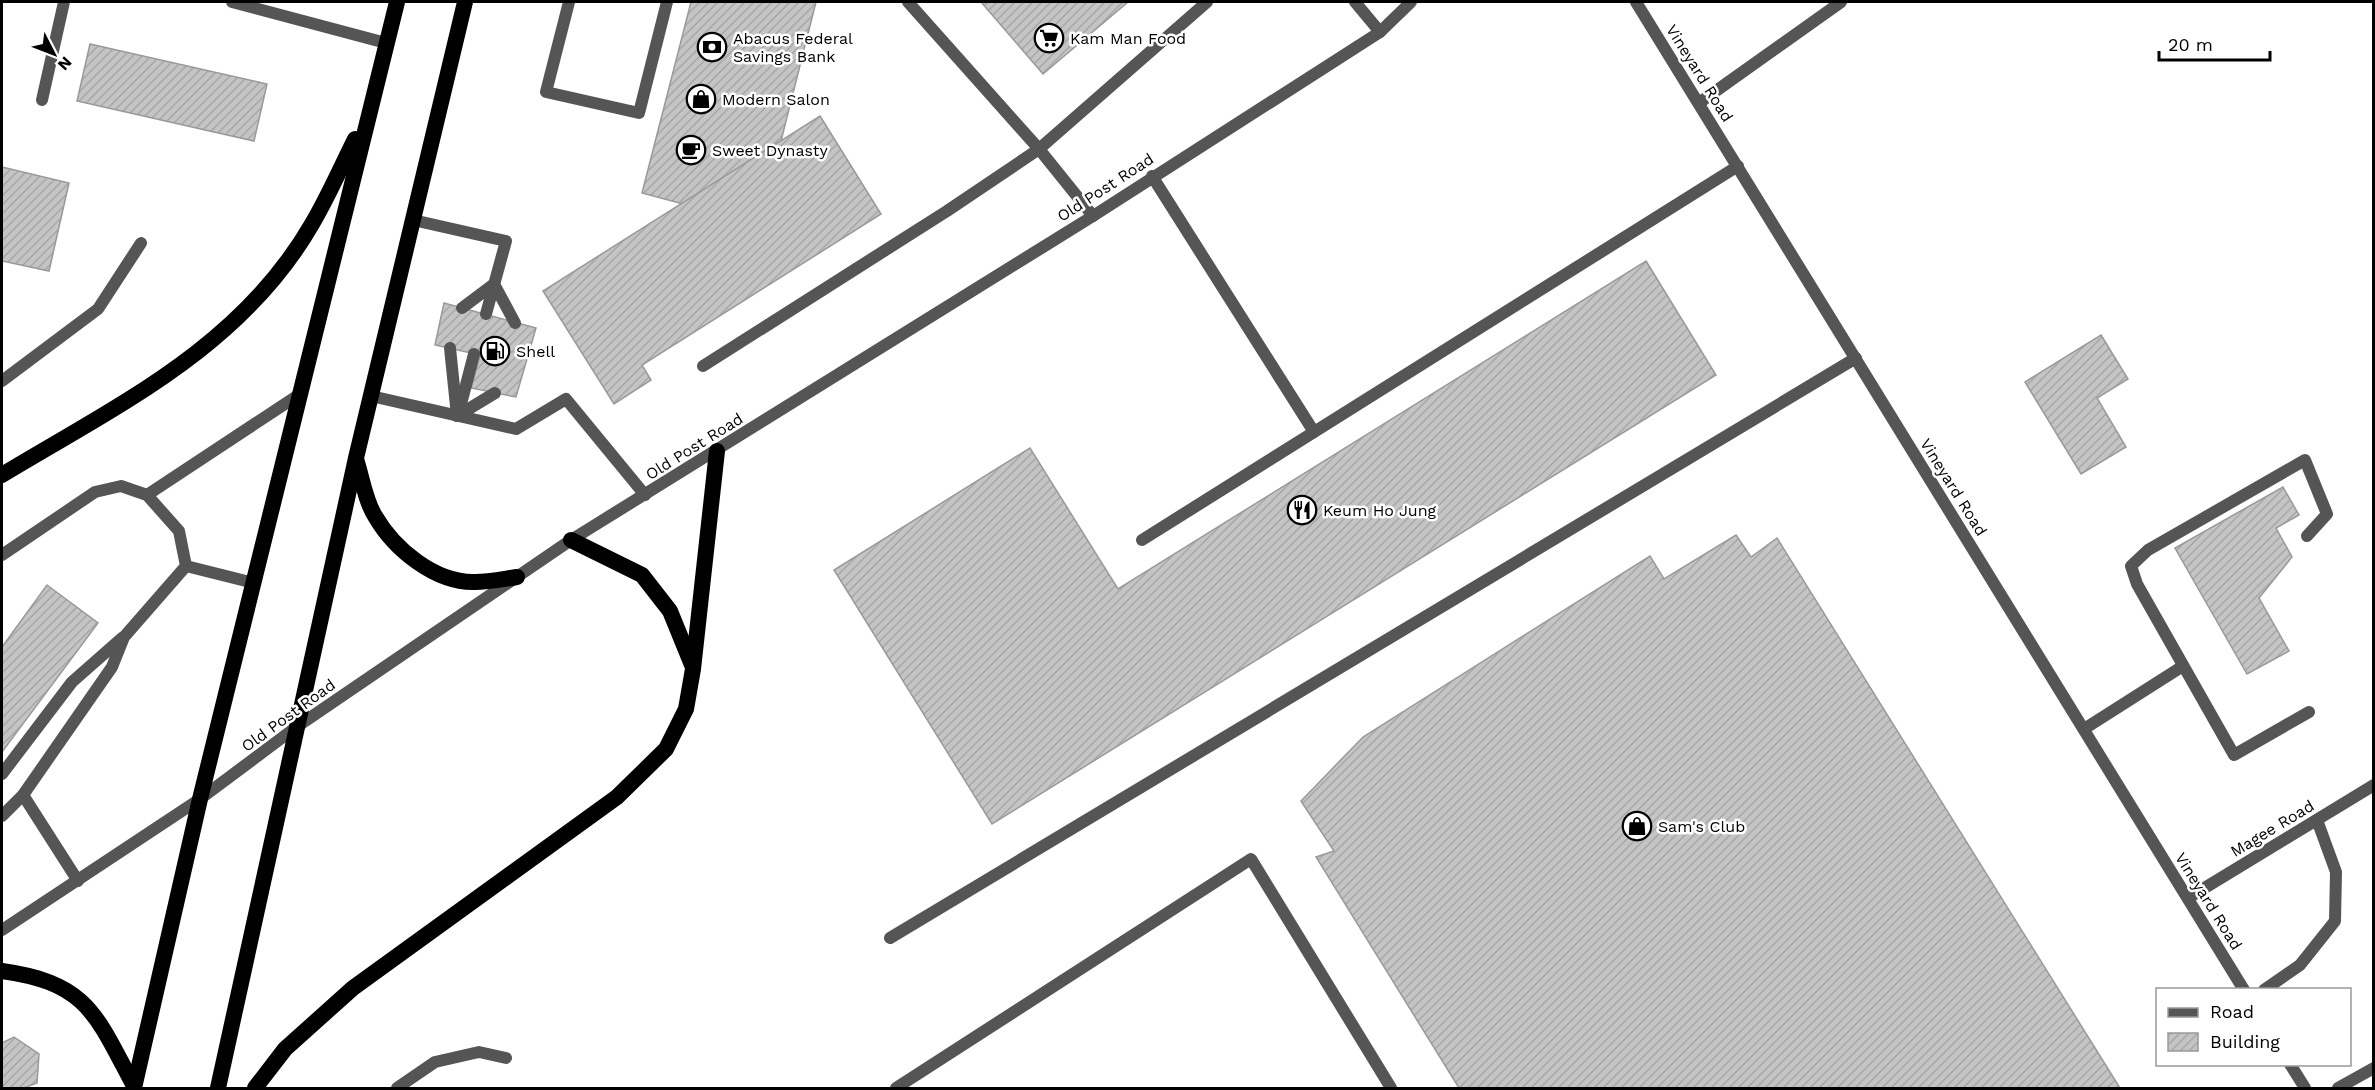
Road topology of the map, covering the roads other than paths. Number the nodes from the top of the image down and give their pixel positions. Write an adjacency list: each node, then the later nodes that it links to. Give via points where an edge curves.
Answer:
1 (64, 2): 15 (street)
2 (232, 2): 14 (street)
3 (396, 2): 14 (highway)
4 (465, 2): 22 (highway)
5 (569, 2): 6 (street, via 546,92 639,113)
6 (667, 2)
7 (908, 2): 18 (street)
8 (1207, 2): 18 (street)
9 (1355, 2): 13 (street)
10 (1411, 2): 13 (street, Old Post Road)
11 (1636, 2): 16 (street, Vineyard Road)
12 (1841, 2): 16 (street)
13 (1380, 32): 20 (street, Old Post Road)
14 (386, 43): 17 (highway)
15 (42, 100)
16 (1699, 103): 19 (street, Vineyard Road)
17 (369, 111): 34 (highway); 40 (highway, via 312,225 284,265 213,341 169,375)
18 (1039, 149): 21 (street); 31 (street)
19 (1738, 166): 30 (street, Vineyard Road); 37 (street)
20 (1152, 176): 21 (street, Old Post Road); 37 (street)
21 (1093, 216): 38 (street, Old Post Road)
22 (413, 220): 24 (street, via 506,242); 35 (highway)
23 (141, 243): 32 (street, via 98,309)
24 (494, 284): 25 (street); 26 (street); 27 (street)
25 (462, 308)
26 (486, 314)
27 (515, 323)
28 (450, 348): 36 (street)
29 (474, 354): 36 (street)
30 (1856, 358): 55 (street, Vineyard Road); 65 (street)
31 (703, 366)
32 (2, 381)
33 (495, 393): 36 (street)
34 (300, 394): 41 (street); 49 (highway)
35 (371, 396): 36 (street); 39 (highway)
36 (458, 416): 42 (street, via 516,429 566,399)
37 (1314, 432): 45 (street)
38 (717, 451): 42 (street, Old Post Road); 52 (highway)
39 (356, 458): 48 (highway, via 374,515 396,546 420,564 474,583); 54 (highway)
40 (2, 475)
41 (147, 495): 46 (street, via 121,486 95,492); 47 (street, via 179,531)
42 (645, 495): 44 (street, Old Post Road)
43 (2307, 537): 51 (street, via 2327,514 2305,460 2148,550 2131,566)
44 (570, 540): 48 (street, Old Post Road); 52 (highway, via 642,575 670,611)
45 (1142, 540)
46 (2, 555)
47 (186, 566): 49 (street); 50 (street)
48 (517, 577): 54 (street, Old Post Road)
49 (254, 583): 59 (highway)
50 (124, 637): 56 (street, via 72,682); 58 (street, via 112,667)
51 (2183, 666): 53 (street, via 2234,755); 55 (street)
52 (693, 669): 74 (highway, via 686,709 666,749 617,797 353,988 285,1049)
53 (2308, 712)
54 (295, 728): 59 (street, Old Post Road); 73 (highway)
55 (2084, 729): 63 (street, Vineyard Road)
56 (2, 774)
57 (2373, 785): 61 (street, Magee Road)
58 (23, 795): 60 (street); 62 (street)
59 (200, 799): 62 (street, Old Post Road); 72 (highway)
60 (2, 816)
61 (2317, 820): 63 (street, Magee Road); 68 (street, via 2336,872 2335,921 2300,965)
62 (78, 881): 64 (street, Old Post Road)
63 (2187, 898): 67 (street, Vineyard Road)
64 (2, 930)
65 (890, 938)
66 (2, 971): 72 (highway, via 51,981 82,999 102,1026)
67 (2243, 988)
68 (2267, 988)
69 (506, 1058): 75 (street, via 479,1052 435,1062)
70 (2291, 1066): 78 (street)
71 (2373, 1068): 79 (street)
72 (134, 1087)
73 (218, 1089)
74 (255, 1089)
75 (397, 1089)
76 (896, 1089): 77 (street, via 1251,859)
77 (1391, 1089)
78 (2305, 1089)
79 (2338, 1089)

